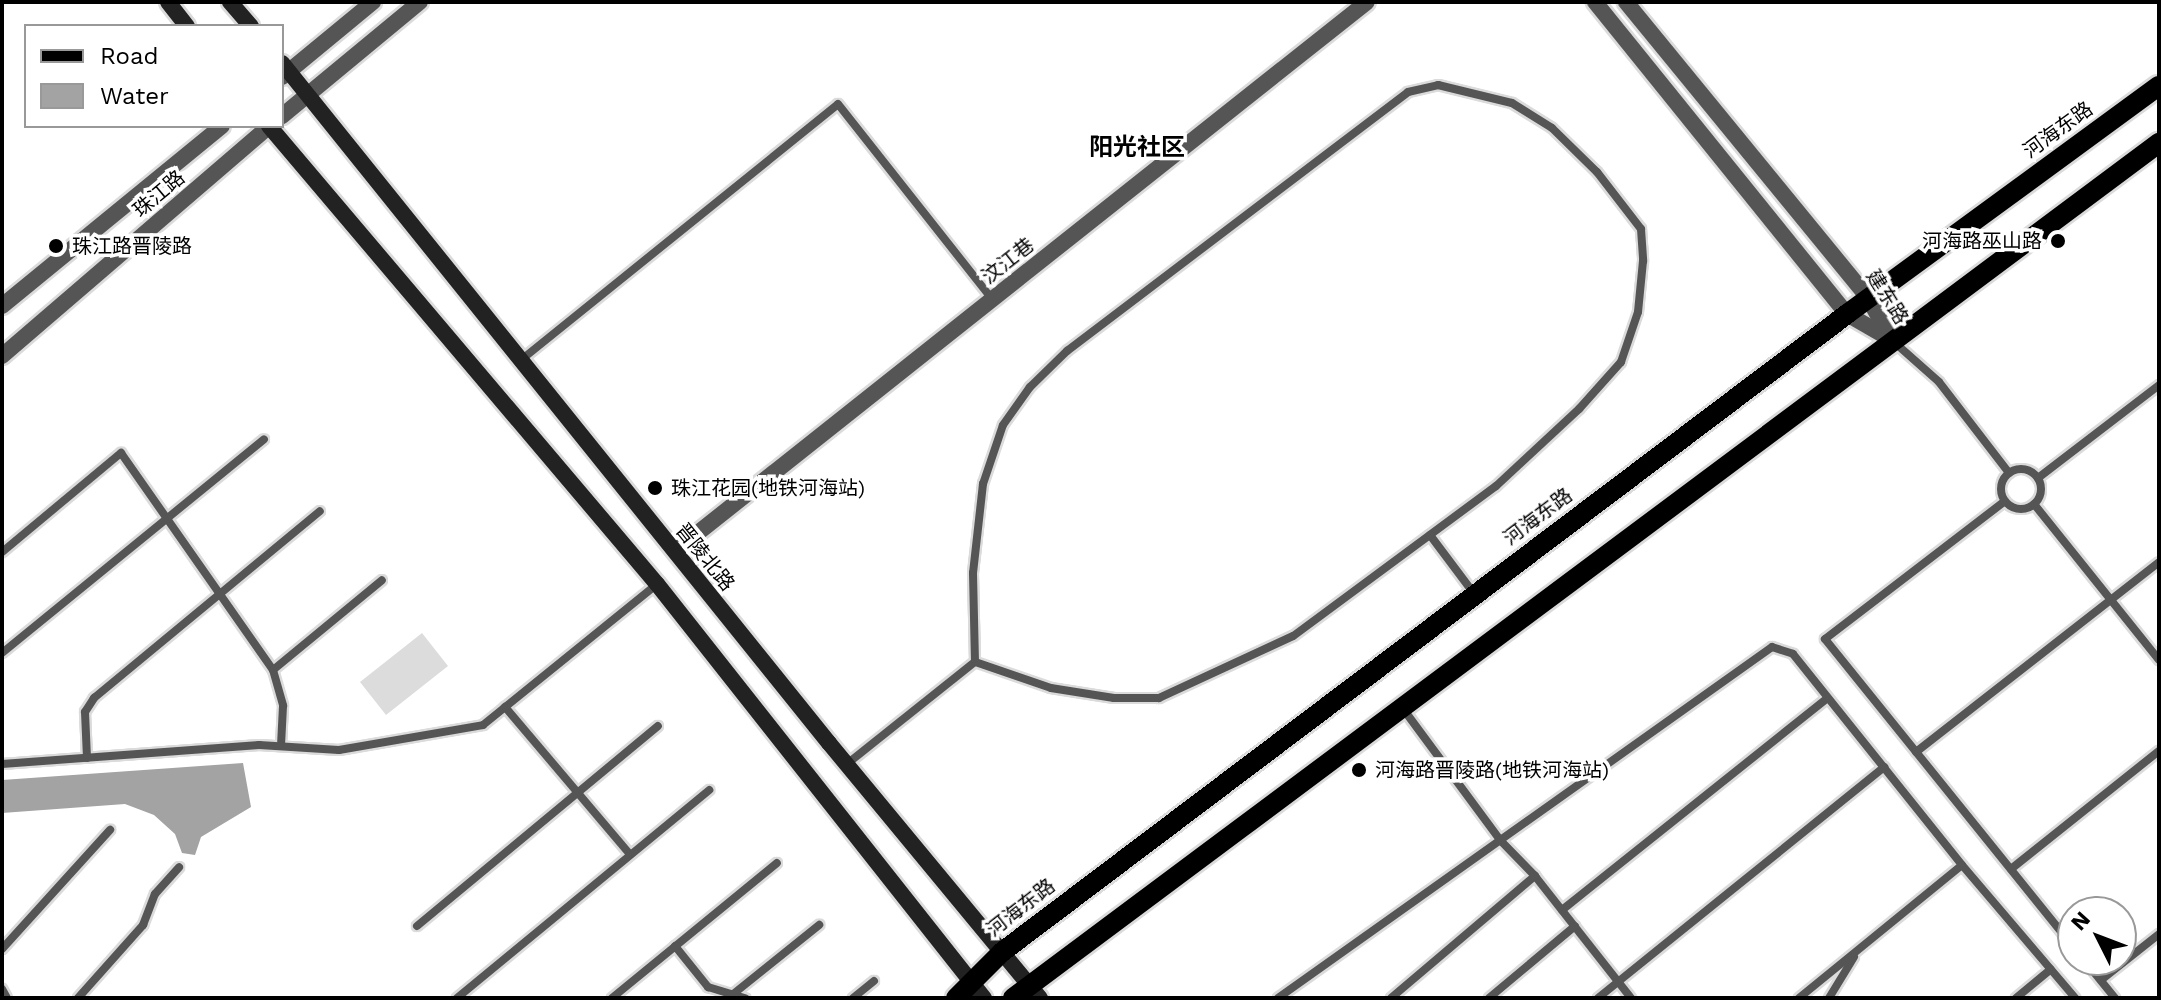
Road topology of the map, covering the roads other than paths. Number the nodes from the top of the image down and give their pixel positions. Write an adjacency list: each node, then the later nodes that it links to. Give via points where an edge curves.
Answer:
1 (168, 2): 8 (main road)
2 (230, 2): 9 (main road)
3 (373, 2): 10 (street)
4 (420, 2): 12 (street)
5 (1367, 2): 19 (street, 汶江巷)
6 (1595, 2): 21 (street, 建东路)
7 (1626, 2): 18 (street, 建东路)
8 (185, 24)
9 (249, 24)
10 (284, 71): 12 (main road, 晋陵北路)
11 (2159, 86): 18 (main road, 河海东路)
12 (308, 95): 13 (street); 24 (main road, 晋陵北路)
13 (284, 114)
14 (220, 128): 20 (street, 珠江路)
15 (267, 128): 23 (street, 珠江路)
16 (271, 128): 38 (main road)
17 (2159, 143): 22 (main road)
18 (1868, 298): 21 (main road, 河海东路); 22 (street, 建东路)
19 (992, 299): 24 (lane, via 838,104); 34 (street, 汶江巷)
20 (2, 306)
21 (1847, 314): 22 (street, 建东路); 40 (main road, 河海东路)
22 (1892, 340): 27 (lane, via 1939,382); 48 (main road)
23 (2, 356)
24 (521, 360): 34 (main road, 晋陵北路)
25 (2159, 385): 28 (lane)
26 (264, 439): 32 (lane)
27 (2009, 473): 28 (lane, via 2028,470); 29 (lane, via 2001,489)
28 (2038, 478): 30 (lane, via 2041,492)
29 (2005, 501): 30 (lane, via 2016,508); 52 (lane, via 1825,639)
30 (2034, 504): 41 (lane)
31 (320, 511): 39 (lane)
32 (167, 518): 35 (lane, via 121,453); 39 (lane); 42 (lane)
33 (1430, 535): 40 (lane); 44 (lane, via 1293,636 1159,698 1114,698 1051,688); 44 (lane, via 1496,486 1621,362 1638,312 1643,261 1641,229 1597,172 1552,128 1512,103 1438,85 1408,92 1067,351 1030,387 1003,425 983,484 973,573)
34 (675, 551): 55 (main road, 晋陵北路)
35 (2, 552)
36 (2159, 562): 41 (lane)
37 (382, 580): 45 (lane)
38 (657, 584): 47 (lane); 83 (main road)
39 (220, 594): 45 (lane); 53 (lane, via 94,698 85,712)
40 (1475, 595): 76 (main road, 河海东路)
41 (2111, 600): 43 (lane); 52 (lane)
42 (2, 653)
43 (2159, 660)
44 (975, 662): 55 (lane)
45 (273, 670): 50 (lane, via 283,706)
46 (1828, 698): 56 (lane); 60 (lane, via 1793,654 1772,647); 67 (lane)
47 (505, 707): 50 (lane, via 483,725 339,750); 58 (lane)
48 (1402, 707): 60 (lane); 84 (main road)
49 (658, 726): 58 (lane)
50 (281, 746): 53 (lane)
51 (2159, 751): 65 (lane)
52 (1916, 752): 65 (lane)
53 (87, 758): 54 (lane)
54 (2, 764)
55 (847, 764): 76 (main road, 晋陵北路)
56 (1884, 767): 63 (lane); 81 (lane)
57 (709, 790): 61 (lane)
58 (577, 793): 61 (lane); 69 (lane)
59 (110, 830): 74 (lane)
60 (1501, 841): 66 (lane); 94 (lane)
61 (629, 853): 88 (lane)
62 (777, 863): 73 (lane)
63 (1962, 865): 75 (lane); 77 (lane)
64 (179, 867): 87 (lane, via 155,894 143,925)
65 (2011, 869): 71 (lane)
66 (1535, 876): 67 (lane); 95 (lane)
67 (1562, 910): 70 (lane)
68 (819, 925): 85 (lane)
69 (417, 926)
70 (1575, 926): 81 (lane); 96 (lane)
71 (2057, 926)
72 (2159, 934): 79 (lane)
73 (675, 946): 85 (lane, via 708,987); 89 (lane)
74 (2, 949)
75 (1859, 949): 99 (lane); 100 (lane)
76 (1002, 952): 83 (main road, 河海东路); 84 (main road, 晋陵北路)
77 (2051, 969): 101 (lane); 102 (lane)
78 (2098, 976): 79 (lane)
79 (2101, 980): 103 (lane)
80 (874, 981): 91 (lane)
81 (1618, 982): 97 (lane); 98 (lane)
82 (2, 989): 86 (lane)
83 (979, 991): 92 (main road, 河海东路)
84 (1035, 991): 93 (main road)
85 (732, 995): 90 (lane)
86 (7, 998)
87 (78, 998)
88 (457, 998)
89 (612, 998)
90 (745, 998)
91 (853, 998)
92 (956, 998)
93 (1013, 998)
94 (1278, 998)
95 (1391, 998)
96 (1489, 998)
97 (1598, 998)
98 (1631, 998)
99 (1799, 998)
100 (1829, 998)
101 (2016, 998)
102 (2075, 998)
103 (2115, 998)

